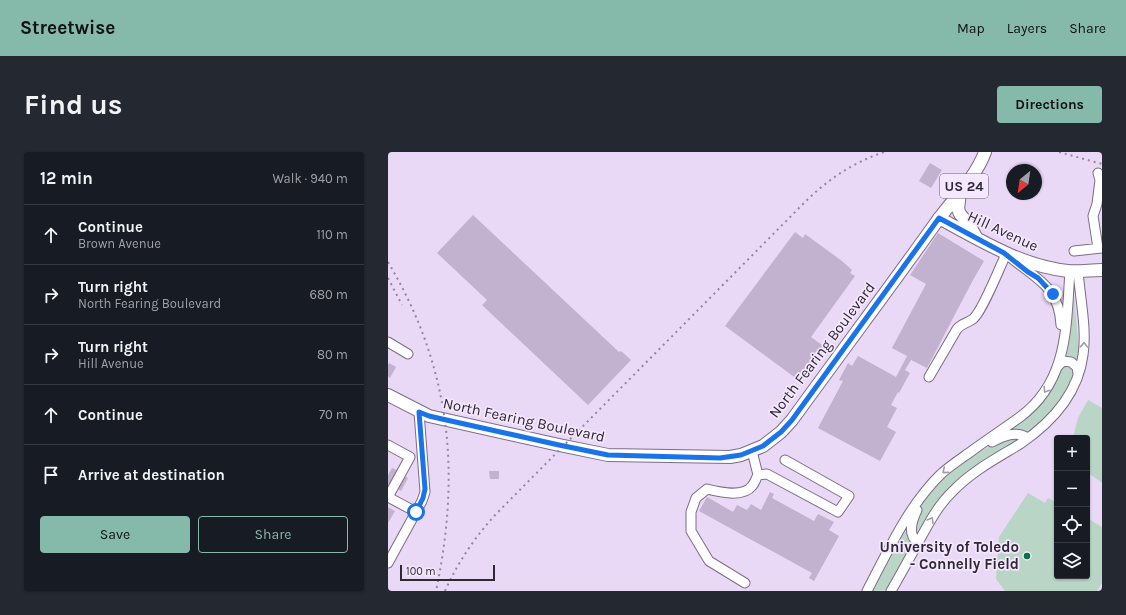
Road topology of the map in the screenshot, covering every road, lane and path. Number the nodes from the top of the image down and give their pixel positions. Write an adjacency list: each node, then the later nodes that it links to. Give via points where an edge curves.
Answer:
1 (986, 152): 3 (main road, US 24)
2 (1098, 172): 4 (street)
3 (961, 191): 5 (main road, US 24); 6 (main road, via 958,209)
4 (1100, 205): 7 (street, via 1093,216)
5 (939, 218): 6 (main road, Hill Avenue); 23 (main road, North Fearing Boulevard / US 24, via 792,420 773,439)
6 (976, 238): 9 (main road, Hill Avenue)
7 (1100, 248): 8 (street)
8 (1074, 251)
9 (1005, 253): 11 (main road, Hill Avenue, via 1030,262); 13 (street, via 1038,278 1053,294 1060,314); 17 (street, via 981,306 973,319 957,329)
10 (1102, 270): 11 (main road, Hill Avenue)
11 (1074, 271): 13 (street); 16 (street, one-way to 11, via 1084,340)
12 (388, 342): 14 (street)
13 (1062, 348): 15 (street)
14 (408, 354)
15 (1058, 366): 16 (street, via 1063,361 1071,362 1077,367); 22 (street, one-way to 22, via 1046,391 1033,406)
16 (1078, 374): 20 (street, via 1058,411)
17 (929, 377)
18 (388, 394): 19 (main road, US 24)
19 (419, 412): 23 (main road, North Fearing Boulevard / US 24, via 608,455 720,458); 28 (street, via 425,489)
20 (1028, 438): 22 (street, via 1020,434 1011,434 983,448); 29 (street, one-way to 20, via 938,509 956,488)
21 (388, 445): 27 (street, via 410,457)
22 (974, 449): 26 (street, one-way to 26, via 946,470)
23 (752, 451): 25 (street)
24 (785, 460): 25 (street, via 849,496 838,512 767,474)
25 (758, 475): 32 (street, via 752,487 746,491 728,493 707,489 696,498 690,512 691,531 708,561)
26 (924, 494): 29 (street, via 912,523 913,538); 33 (street, via 908,516)
27 (388, 497): 28 (street)
28 (416, 512): 30 (street)
29 (918, 543): 34 (street)
30 (392, 548): 31 (street)
31 (388, 563)
32 (745, 583)
33 (866, 591)
34 (891, 591)

